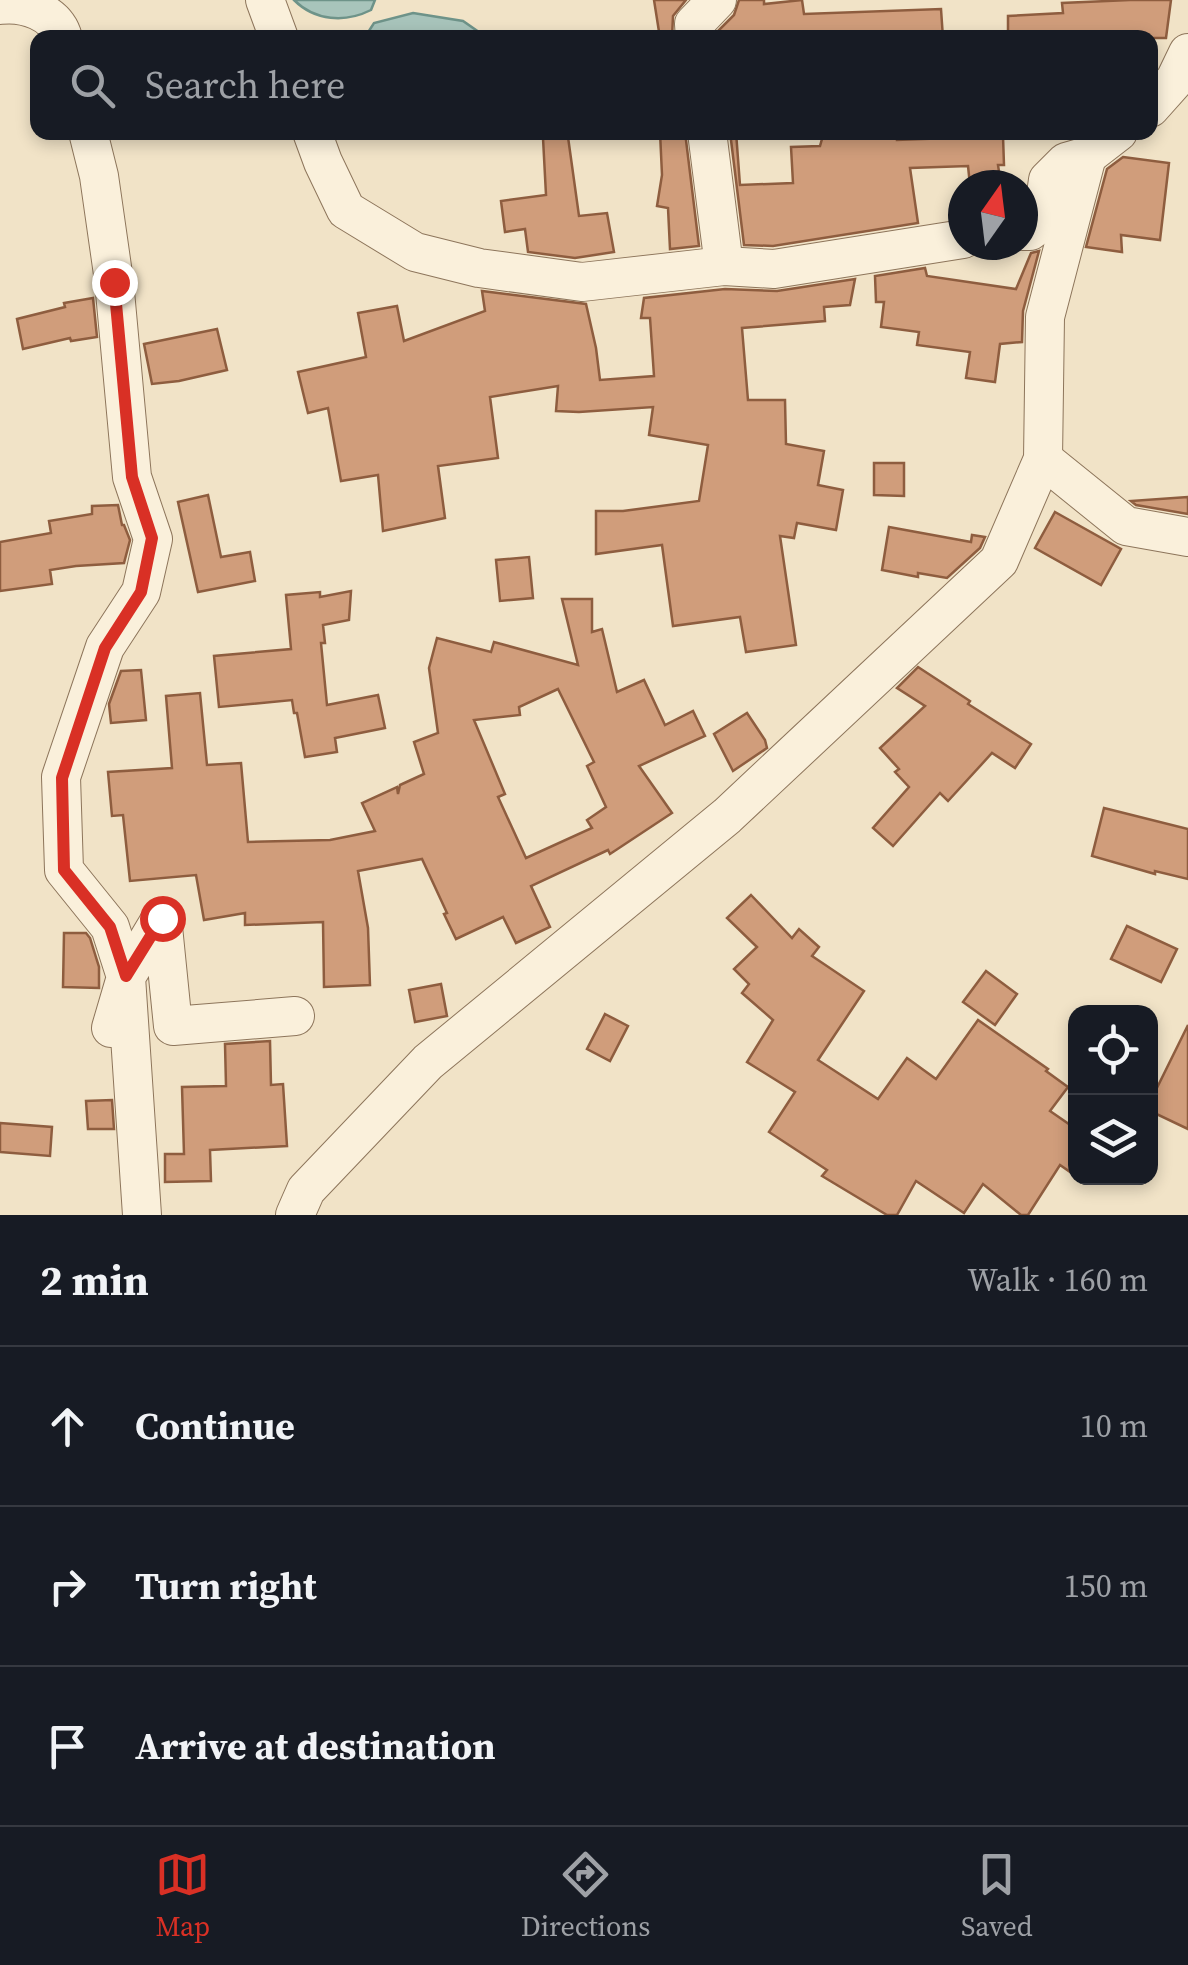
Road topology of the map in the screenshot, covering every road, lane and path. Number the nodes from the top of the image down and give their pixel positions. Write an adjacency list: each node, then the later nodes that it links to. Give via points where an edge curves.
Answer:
1 (266, 0): 5 (street)
2 (717, 0): 6 (street)
3 (0, 5): 4 (street, via 43,12)
4 (61, 30)
5 (276, 30)
6 (695, 30)
7 (1188, 53): 8 (street)
8 (1158, 99)
9 (90, 140): 19 (street, via 114,282 132,477 152,538 141,592 105,648 62,778 64,870 110,927)
10 (315, 140): 16 (street, via 346,210 415,252 582,282)
11 (709, 140): 16 (street)
12 (1108, 140): 13 (street)
13 (1087, 156): 14 (street, via 1066,162 1048,180); 17 (street, via 1046,316)
14 (1038, 225)
15 (948, 240): 16 (street, via 774,268)
16 (724, 266)
17 (1042, 459): 18 (street, via 1126,526); 23 (street, via 999,561 727,816 428,1062 306,1190)
18 (1188, 537)
19 (126, 976): 20 (street, via 162,918 173,1026); 21 (street); 22 (street)
20 (295, 1016)
21 (111, 1028)
22 (142, 1215)
23 (295, 1215)

